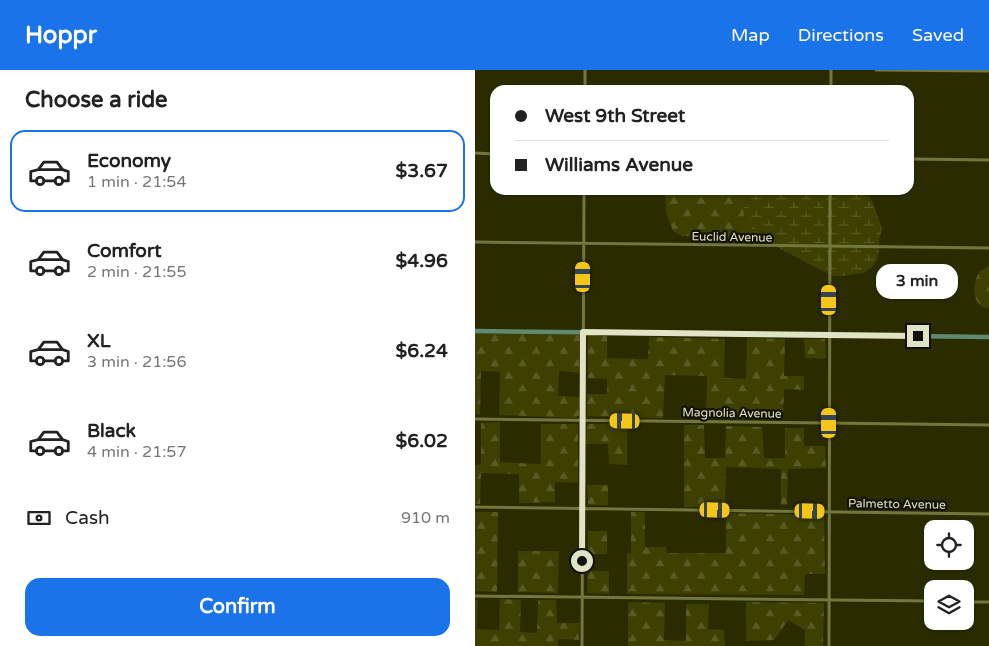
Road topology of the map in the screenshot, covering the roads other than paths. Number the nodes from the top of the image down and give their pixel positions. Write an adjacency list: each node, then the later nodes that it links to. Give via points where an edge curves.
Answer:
1 (585, 70): 5 (street)
2 (831, 70): 6 (street)
3 (876, 70): 4 (street)
4 (989, 71)
5 (585, 85)
6 (831, 85)
7 (475, 153): 8 (street)
8 (490, 154)
9 (914, 159): 10 (street)
10 (989, 160)
11 (584, 195): 14 (street)
12 (830, 195): 15 (street)
13 (475, 242): 14 (street, Euclid Avenue)
14 (583, 243): 15 (street, Euclid Avenue); 18 (street)
15 (829, 247): 16 (street, Euclid Avenue); 19 (street)
16 (989, 248)
17 (475, 331): 18 (street)
18 (583, 332): 19 (street); 22 (street)
19 (829, 335): 20 (street); 23 (street)
20 (989, 337)
21 (475, 419): 22 (street, Magnolia Avenue)
22 (583, 420): 23 (street, Magnolia Avenue); 26 (street)
23 (829, 423): 24 (street, Magnolia Avenue); 27 (street)
24 (989, 425)
25 (475, 507): 26 (street, Palmetto Avenue)
26 (582, 509): 27 (street, Palmetto Avenue); 30 (street)
27 (829, 512): 28 (street, Palmetto Avenue); 31 (street)
28 (989, 514)
29 (475, 596): 30 (street)
30 (582, 597): 31 (street); 35 (street)
31 (829, 600): 32 (street); 36 (street)
32 (924, 602)
33 (974, 602): 34 (street)
34 (989, 602)
35 (582, 646)
36 (829, 646)

